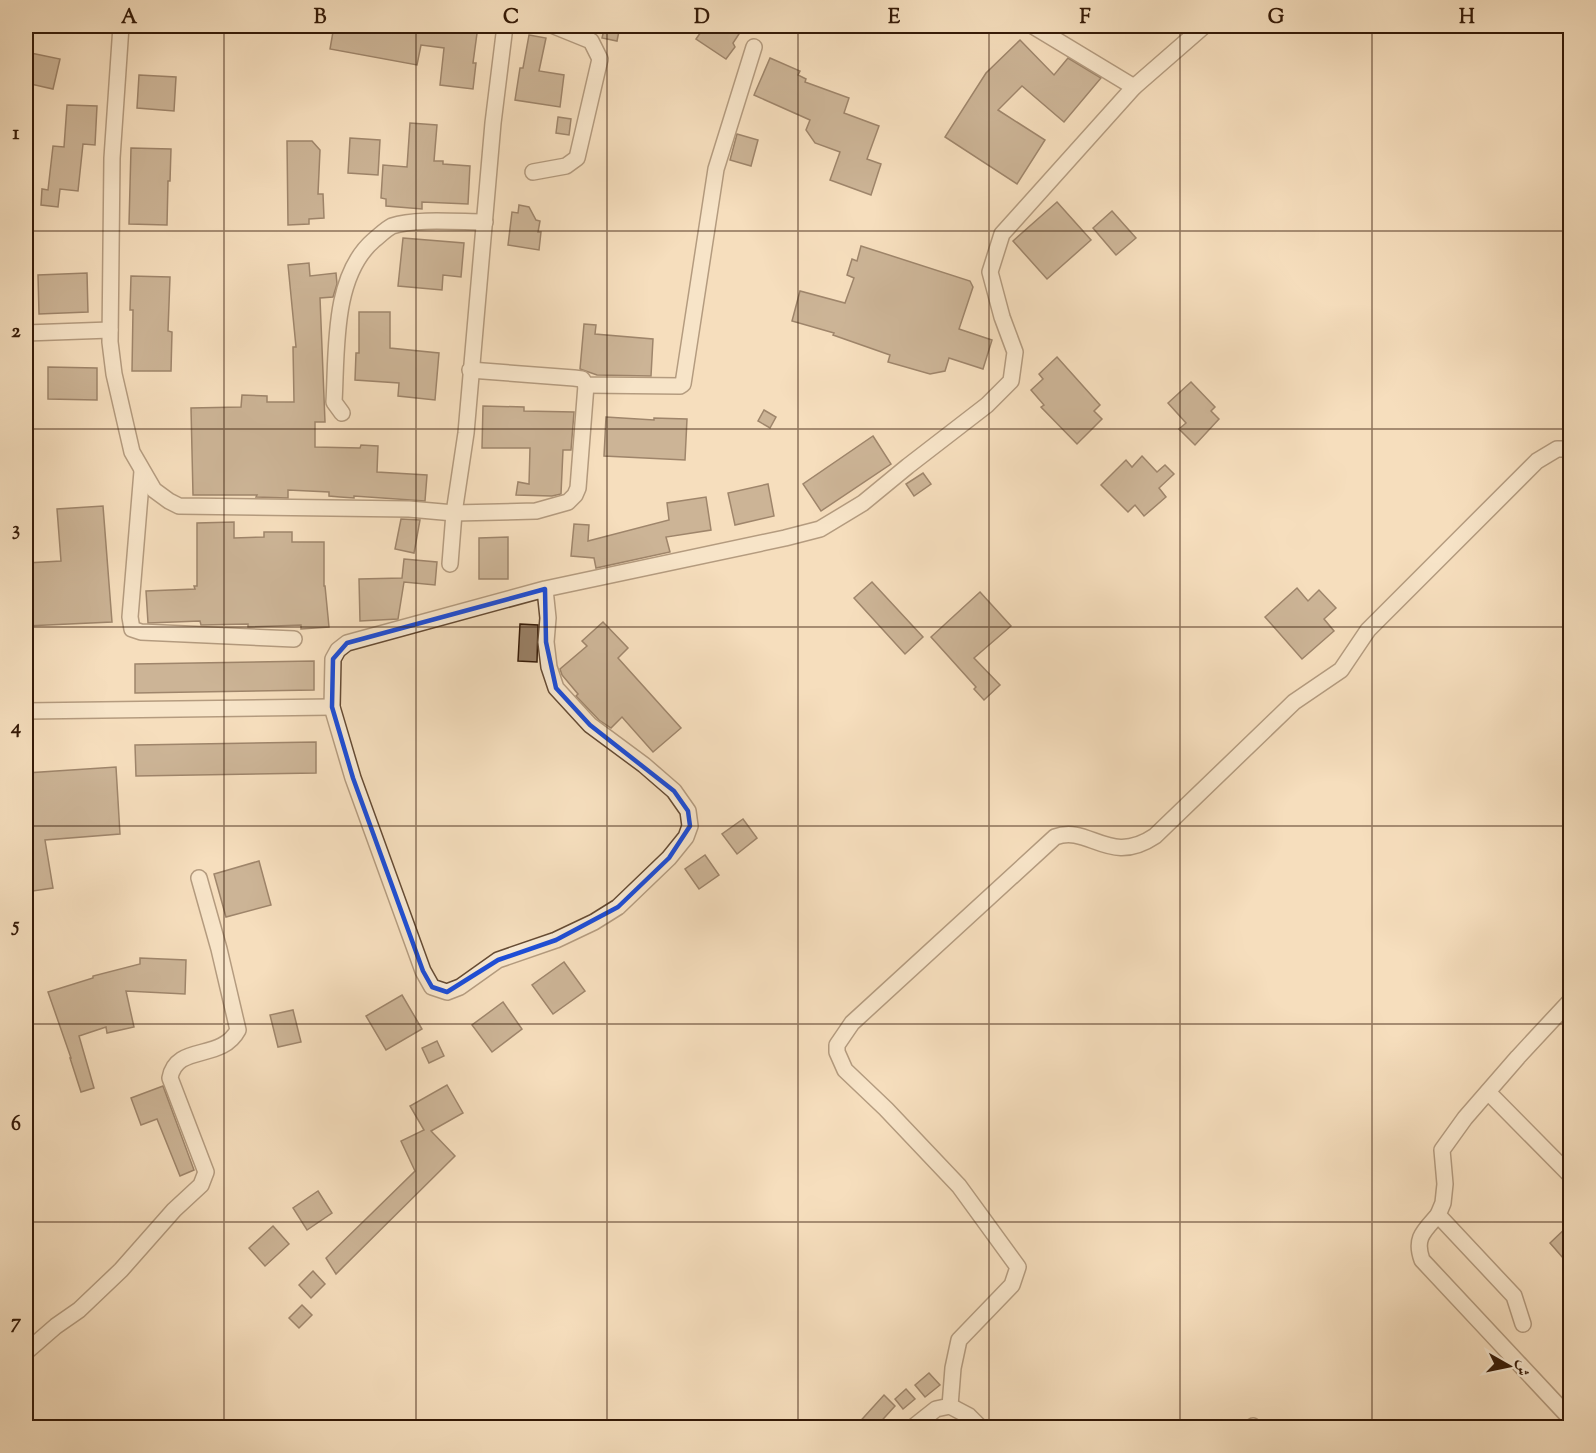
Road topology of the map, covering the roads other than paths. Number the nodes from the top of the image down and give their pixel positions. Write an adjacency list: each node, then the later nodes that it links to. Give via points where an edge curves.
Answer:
1 (121, 26): 10 (street, via 112,158)
2 (505, 26): 9 (street)
3 (554, 26): 8 (street, via 591,41 600,59 577,158 566,166)
4 (1033, 26): 7 (street)
5 (1195, 28): 7 (street)
6 (754, 47): 13 (street, via 716,169 683,384)
7 (1134, 87): 19 (street, via 1002,234 990,272 1015,352 1011,381 987,405 863,503 820,529)
8 (533, 172)
9 (485, 222): 12 (street); 14 (street, via 392,226 358,257 341,304 334,402)
10 (110, 330): 11 (street); 16 (street, via 114,374 132,452)
11 (26, 333)
12 (470, 370): 13 (street, via 582,379); 17 (street, via 466,433)
13 (586, 385): 17 (street, via 578,488 572,500 536,511)
14 (342, 413)
15 (1570, 448): 30 (street, via 1557,449 1537,461 1368,630 1341,670 1294,702 1155,836 1130,848 1071,835 1055,837 840,1038 837,1052 845,1070 959,1186 1018,1267 1012,1285 959,1340)
16 (142, 471): 17 (street, via 154,490 179,506); 20 (street, via 132,629)
17 (454, 513): 18 (street)
18 (450, 564)
19 (545, 589): 21 (street, via 347,643 333,659); 21 (street, via 546,642 556,688 590,725 674,791 688,811 690,826 686,837 669,858 618,907 594,922 498,960 460,987 447,992 432,987 353,778)
20 (294, 639)
21 (332, 707): 22 (street)
22 (26, 711)
23 (199, 878): 29 (street, via 238,1030 233,1039 178,1060 172,1068 170,1078 206,1172 204,1180 121,1270)
24 (1570, 1001): 25 (street)
25 (1488, 1092): 26 (street); 27 (street, via 1442,1150 1445,1184)
26 (1570, 1174)
27 (1438, 1215): 28 (street, via 1514,1296); 31 (street, via 1421,1235 1417,1248 1422,1260)
28 (1524, 1324)
29 (26, 1352)
30 (950, 1406): 32 (street, via 936,1410); 33 (street)
31 (1569, 1412)
32 (912, 1428)
33 (981, 1428)

